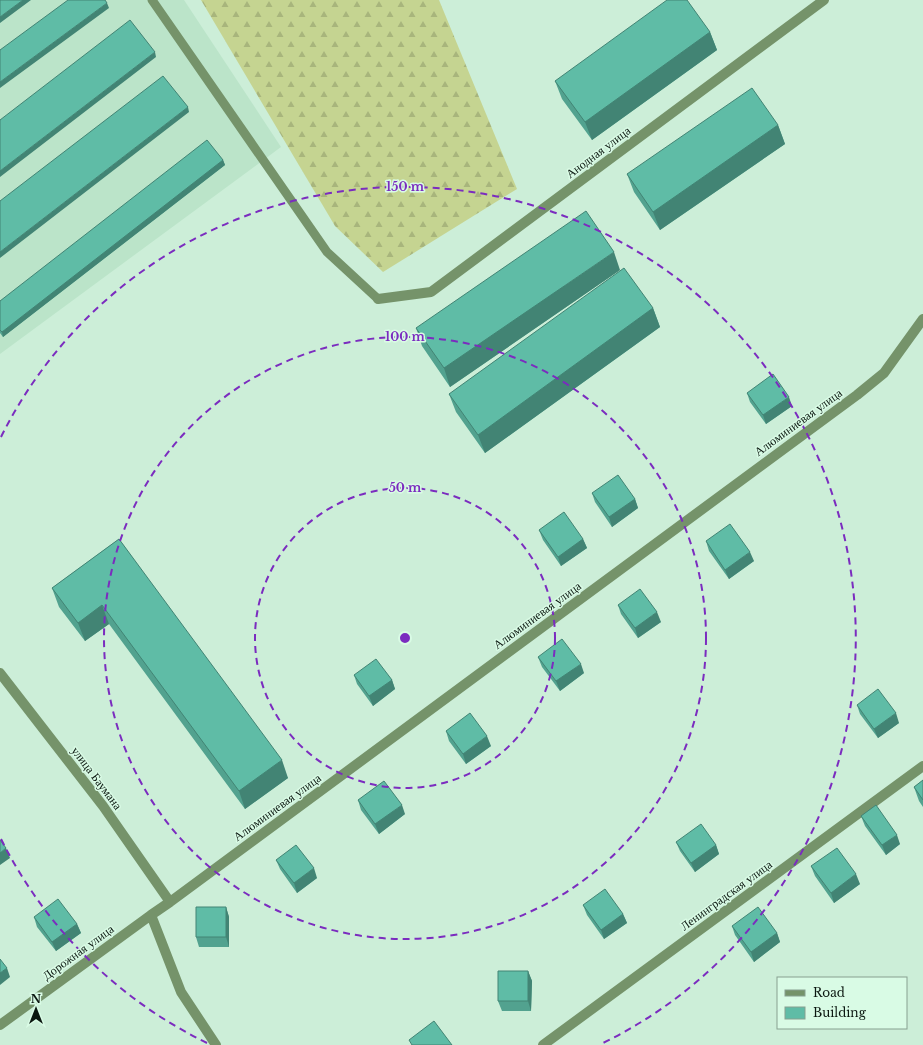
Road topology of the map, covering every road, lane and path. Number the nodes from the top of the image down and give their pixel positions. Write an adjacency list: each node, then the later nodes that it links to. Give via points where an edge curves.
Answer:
1 (152, 0): 3 (lane, via 327,252)
2 (824, 0): 3 (street, Анодная улица, via 431,292)
3 (378, 299)
4 (923, 319): 7 (street, Алюминиевая улица, via 884,373 857,395)
5 (0, 673): 7 (street, улица Баумана, via 103,806)
6 (923, 766): 11 (street, Ленинградская улица)
7 (170, 902): 8 (street, Алюминиевая улица)
8 (151, 915): 9 (street, Дорожная улица); 10 (street, via 181,992)
9 (0, 1025)
10 (216, 1045)
11 (544, 1045)

